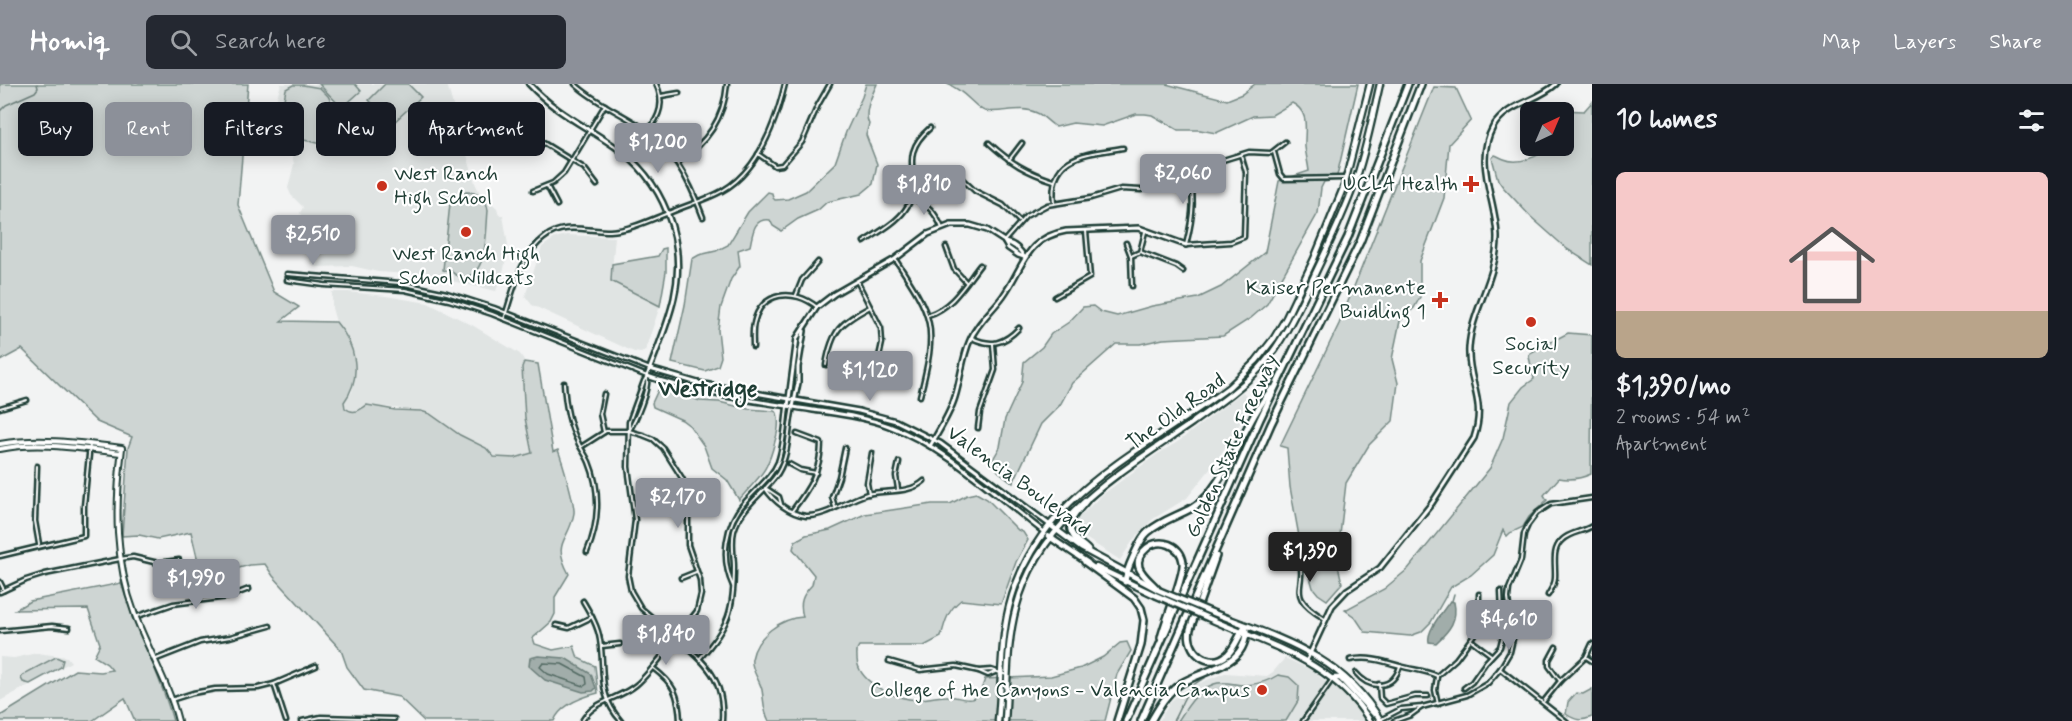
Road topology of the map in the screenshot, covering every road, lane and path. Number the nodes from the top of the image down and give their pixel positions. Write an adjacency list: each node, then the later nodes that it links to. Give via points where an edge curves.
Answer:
1 (529, 84): 16 (street, via 554,109)
2 (575, 84): 14 (street)
3 (657, 84): 13 (street)
4 (727, 84): 29 (street, via 722,112 712,132)
5 (785, 84): 24 (street)
6 (830, 84): 24 (street, via 802,142 782,165 775,166)
7 (1370, 84): 32 (main road, The Old Road)
8 (1380, 84): 112 (main road, The Old Road, via 1350,196 1300,305 1277,345 1233,393)
9 (1408, 84): 82 (highway, Golden State Freeway, via 1348,237)
10 (1421, 84): 120 (highway, Golden State Freeway, via 1360,242 1279,405)
11 (1556, 84): 149 (street, via 1507,111 1494,125 1486,147 1485,173 1496,213 1497,250 1470,338 1470,368 1479,408 1474,438 1407,536 1380,568 1340,597)
12 (679, 93): 13 (street)
13 (661, 96): 17 (street, via 658,116)
14 (605, 105): 16 (street); 17 (street)
15 (930, 128): 38 (street, via 912,153)
16 (589, 131): 26 (street); 42 (street, via 638,166)
17 (648, 131): 29 (street)
18 (1285, 142): 23 (street)
19 (989, 143): 27 (street)
20 (1022, 143): 27 (street)
21 (545, 144): 26 (street)
22 (1123, 148): 33 (street, via 1077,156 1064,164)
23 (1274, 152): 25 (street); 32 (street, via 1284,179)
24 (758, 154): 39 (street, via 731,185)
25 (1241, 155): 28 (street); 51 (street, via 1246,172 1243,238)
26 (572, 160): 34 (street); 35 (street, via 558,179)
27 (1008, 160): 33 (street, via 1022,170)
28 (1223, 160)
29 (678, 162): 39 (street)
30 (1185, 164): 51 (street, via 1194,208)
31 (960, 177): 44 (street, via 975,191 1004,205)
32 (1346, 178): 118 (main road, The Old Road, via 1286,318 1261,355 1221,393 1090,483)
33 (1054, 181): 40 (street)
34 (597, 185)
35 (547, 186): 37 (street); 41 (street)
36 (1141, 190): 40 (street, via 1124,189)
37 (533, 191)
38 (912, 198): 45 (street, via 932,210); 49 (street, via 901,215)
39 (697, 201): 42 (street); 43 (street)
40 (1054, 203): 44 (street)
41 (557, 205)
42 (668, 213): 69 (street, via 612,231 572,228 545,236 527,256); 78 (street, via 676,245 677,280)
43 (703, 217)
44 (1020, 222): 48 (street)
45 (942, 228): 48 (street, via 979,227); 56 (street)
46 (1146, 230): 47 (street); 51 (street); 53 (street)
47 (1086, 231): 54 (street, via 1048,236); 66 (street, via 1090,277)
48 (1004, 241): 54 (street)
49 (864, 242)
50 (1126, 243): 55 (street)
51 (1186, 245)
52 (946, 247): 63 (street, via 954,269)
53 (1140, 252): 55 (street); 59 (street)
54 (1024, 256): 74 (street, via 1003,296)
55 (1131, 256): 64 (street)
56 (895, 259): 62 (street); 70 (street)
57 (818, 262): 65 (street, via 802,280)
58 (980, 265): 63 (street)
59 (1184, 272)
60 (287, 274): 69 (street, Valencia Boulevard, via 419,286)
61 (287, 280): 71 (street, Valencia Boulevard, via 412,291 462,303)
62 (857, 281): 67 (street); 68 (street)
63 (966, 282): 70 (street, via 947,305)
64 (1132, 286)
65 (796, 295): 68 (street); 76 (street, via 779,297 763,306 754,323)
66 (1055, 297)
67 (871, 306): 77 (street, via 841,325 830,344); 79 (street, via 882,335)
68 (817, 307): 73 (street)
69 (506, 313): 71 (street); 78 (street, Valencia Boulevard)
70 (928, 315): 84 (street, via 932,346)
71 (504, 319): 80 (street, Valencia Boulevard)
72 (1019, 328): 75 (street, via 1009,338)
73 (804, 329): 85 (street, via 796,341); 87 (street)
74 (971, 337): 75 (street); 95 (street, via 955,398)
75 (993, 344): 91 (street, via 994,370)
76 (753, 347)
77 (826, 365)
78 (650, 369): 80 (street); 85 (street, Valencia Boulevard, via 679,379)
79 (875, 375)
80 (647, 376): 88 (street, Valencia Boulevard, via 677,386); 92 (street, via 631,415); 92 (street)
81 (564, 383): 99 (street, via 572,428)
82 (1277, 384): 133 (highway, via 1262,402 1208,495 1148,532); 164 (highway, Golden State Freeway)
83 (604, 394): 93 (street, via 600,414)
84 (920, 396)
85 (789, 399): 87 (street, Valencia Boulevard); 88 (street)
86 (27, 400): 90 (street)
87 (795, 400): 89 (street); 95 (street, Valencia Boulevard, via 877,415)
88 (788, 406): 89 (street, Valencia Boulevard); 108 (street, via 778,461)
89 (793, 407): 97 (street, Valencia Boulevard, via 868,420 902,431); 109 (street, via 783,462)
90 (0, 408)
91 (978, 428)
92 (629, 431): 93 (street); 114 (street, via 653,439 663,448 685,484); 156 (street, via 628,468 635,520 627,569 629,584 640,608)
93 (604, 432): 99 (street)
94 (797, 434): 106 (street, via 821,443)
95 (934, 440): 97 (street); 118 (street, Valencia Boulevard)
96 (0, 444): 98 (main road, via 38,440)
97 (930, 446): 122 (street, Valencia Boulevard)
98 (90, 447): 101 (main road, via 35,445); 124 (street, via 84,536); 129 (main road, via 121,451 116,497)
99 (581, 447): 125 (street, via 591,468 597,507 596,527)
100 (845, 448): 116 (street, via 832,497)
101 (0, 449)
102 (872, 453): 111 (street)
103 (899, 462): 110 (street)
104 (789, 464): 106 (street)
105 (37, 466): 124 (street, via 35,521)
106 (816, 473): 117 (street)
107 (924, 481): 110 (street, via 915,487)
108 (762, 485): 109 (street); 137 (street, via 739,509 729,529 725,554)
109 (765, 488): 117 (street); 137 (street, via 742,514 734,531)
110 (898, 489): 111 (street)
111 (869, 494): 116 (street)
112 (1091, 495): 121 (main road, The Old Road); 127 (main road, via 1072,518 1070,528 1075,539)
113 (1592, 498): 145 (street, via 1551,504 1532,519 1509,589)
114 (688, 502): 115 (street); 132 (street, via 688,545)
115 (710, 502)
116 (835, 507): 117 (street, via 809,516)
117 (792, 512)
118 (1050, 525): 121 (main road, Valencia Boulevard); 122 (main road, The Old Road)
119 (1592, 526): 143 (street, via 1566,536 1557,545 1555,581)
120 (1225, 529): 155 (highway, via 1190,628 1189,641 1197,654 1215,660 1228,654); 206 (highway, Golden State Freeway)
121 (1056, 530): 123 (main road, The Old Road); 127 (main road, Valencia Boulevard)
122 (1044, 532): 123 (main road, Valencia Boulevard); 157 (main road, The Old Road, via 1016,583)
123 (1051, 537): 131 (main road, Valencia Boulevard); 158 (main road, The Old Road, via 1019,596)
124 (39, 545): 128 (street)
125 (587, 552)
126 (1296, 552): 149 (street, via 1302,573 1299,596 1303,604)
127 (1092, 554): 133 (main road, Valencia Boulevard)
128 (0, 556)
129 (120, 559): 130 (street, via 133,557 158,563); 139 (street, via 52,572); 147 (main road)
130 (179, 560)
131 (1086, 562): 136 (main road, Valencia Boulevard); 204 (highway, via 1134,598 1144,620 1141,645)
132 (696, 572): 134 (street); 156 (street, via 701,586 699,605)
133 (1126, 573): 136 (highway); 141 (main road, Valencia Boulevard)
134 (681, 578)
135 (0, 582): 139 (street)
136 (1125, 582): 141 (main road, Valencia Boulevard)
137 (733, 586): 168 (street, via 726,624)
138 (249, 589): 147 (street)
139 (2, 591)
140 (1501, 591): 146 (street)
141 (1157, 592): 152 (main road, Valencia Boulevard, bridge); 155 (main road, Valencia Boulevard, bridge); 164 (highway, via 1143,577 1139,564 1146,549 1162,543 1174,547 1183,563)
142 (1479, 594): 159 (street, via 1480,623)
143 (1548, 595)
144 (583, 601): 148 (street)
145 (1510, 609): 146 (street); 177 (street, via 1513,639)
146 (1502, 610): 166 (street, via 1503,635 1500,647)
147 (135, 616): 169 (main road)
148 (592, 616): 150 (street, via 569,628); 162 (street)
149 (1325, 619): 165 (street)
150 (556, 625)
151 (270, 626): 169 (street, via 200,642)
152 (1246, 626): 155 (highway); 165 (main road, Valencia Boulevard)
153 (69, 628): 154 (street)
154 (0, 631)
155 (1244, 634): 170 (main road, Valencia Boulevard); 207 (highway, via 1231,661 1174,689)
156 (676, 638): 168 (street); 176 (street)
157 (1004, 640): 158 (main road); 179 (main road, The Old Road)
158 (1011, 640): 180 (main road, The Old Road)
159 (1471, 640): 166 (street); 181 (street)
160 (620, 644): 162 (street)
161 (1592, 644): 167 (street)
162 (601, 646): 189 (street, via 602,675)
163 (1556, 647): 183 (street, via 1548,666)
164 (1159, 650): 205 (highway, Golden State Freeway)
165 (1311, 653): 170 (street); 194 (main road, Valencia Boulevard, via 1350,682)
166 (1491, 656): 186 (street)
167 (1586, 657): 172 (street); 183 (street)
168 (700, 658): 201 (street, via 720,690)
169 (154, 660): 188 (main road)
170 (1307, 660): 182 (main road, Valencia Boulevard)
171 (1350, 660): 175 (street, via 1363,657)
172 (1592, 660)
173 (889, 661): 179 (street, via 920,670 951,666 991,670)
174 (316, 666): 184 (street)
175 (1400, 666): 181 (street); 185 (street, via 1393,680)
176 (652, 667): 189 (street, via 635,686); 200 (street, via 673,687)
177 (1500, 669): 190 (street); 191 (street, via 1488,683 1467,695)
178 (1356, 673): 185 (street, via 1366,682)
179 (1001, 675): 180 (street); 202 (main road, The Old Road)
180 (1008, 675): 203 (main road, The Old Road)
181 (1437, 676): 191 (street)
182 (1333, 678): 194 (main road, via 1340,678); 208 (street); 209 (main road, Valencia Boulevard, via 1357,701)
183 (1560, 681): 190 (street)
184 (274, 684): 188 (street, via 249,690 208,690); 196 (street)
185 (1379, 684): 187 (street, via 1380,698 1386,704)
186 (1464, 688)
187 (1428, 696)
188 (171, 700): 195 (main road)
189 (609, 700): 198 (street, via 590,710); 199 (street)
190 (1543, 702): 211 (street)
191 (1438, 704): 192 (street)
192 (1422, 707): 194 (street, via 1401,709); 210 (street)
193 (394, 719): 197 (street, via 321,717)
194 (1380, 720)
195 (177, 721)
196 (286, 721)
197 (302, 721)
198 (582, 721)
199 (621, 721)
200 (680, 721)
201 (722, 721)
202 (998, 721)
203 (1005, 721)
204 (1117, 721)
205 (1126, 721)
206 (1141, 721)
207 (1151, 721)
208 (1303, 721)
209 (1370, 721)
210 (1394, 721)
211 (1566, 721)

